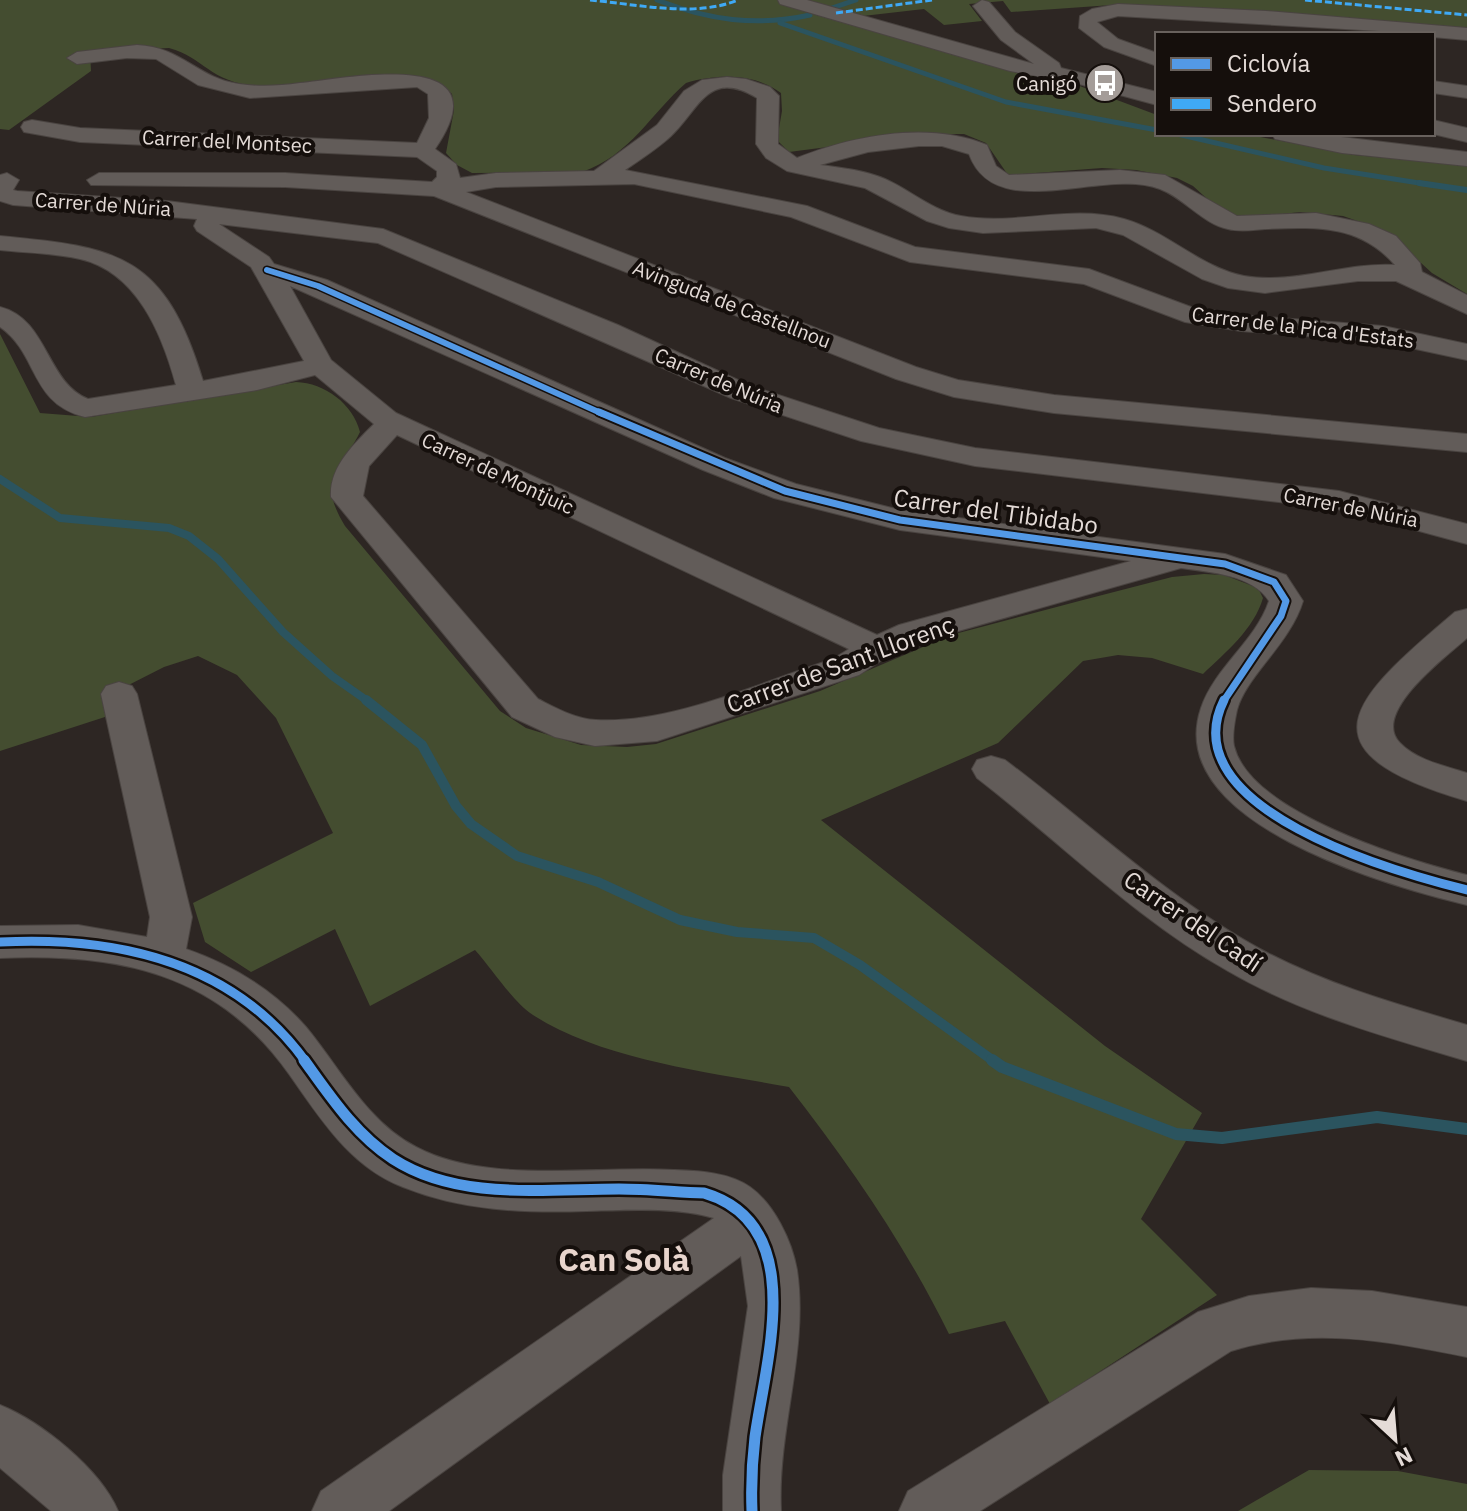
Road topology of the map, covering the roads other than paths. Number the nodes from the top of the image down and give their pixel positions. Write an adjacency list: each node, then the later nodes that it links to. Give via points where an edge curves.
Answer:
1 (787, 0): 8 (street, via 1017,67)
2 (982, 6): 8 (street, via 1024,49)
3 (1212, 26): 4 (street, via 1276,18); 6 (street, via 1108,11 1090,16 1089,28 1111,43)
4 (1467, 34)
5 (77, 58): 21 (street, via 157,53 201,80 267,93 397,79 424,81 434,87 440,109 437,130)
6 (1155, 59)
7 (1435, 77): 9 (street)
8 (1081, 78): 11 (street)
9 (1467, 78)
10 (1435, 87): 12 (street)
11 (1122, 91): 13 (street); 14 (street)
12 (1467, 92)
13 (1155, 99)
14 (1155, 108)
15 (1435, 125): 16 (street)
16 (1467, 125)
17 (1435, 126): 19 (street)
18 (32, 127): 21 (street, Carrer del Montsec, via 80,135)
19 (1467, 135)
20 (1293, 136): 22 (street)
21 (423, 150): 26 (street, via 448,169 449,178)
22 (1467, 159)
23 (796, 165): 24 (street, via 779,159 767,144 770,103 763,92 711,84 693,94 666,129); 30 (street, via 876,183 943,221 981,226 1084,220 1117,224 1204,271 1242,284 1274,286 1376,273); 30 (street, via 855,150 950,138 979,150 986,169 1007,183 1152,179 1187,193 1232,223 1316,220 1360,229 1398,250 1411,268)
24 (603, 175): 26 (street, Carrer de la Pica d'Estats); 33 (street, Carrer de la Pica d'Estats, via 798,211 910,254 1089,277 1185,314 1383,334)
25 (4, 180): 26 (street, Avinguda de Castellnou, via 285,180); 27 (street, Carrer de Núria, via 0,193 13,198)
26 (427, 187): 37 (street, Avinguda de Castellnou, via 954,388 1054,404)
27 (223, 215): 29 (street, Carrer de Montjuic, via 209,219 206,226); 38 (street, Carrer de Núria, via 383,236 741,392 909,445 1339,500)
28 (0, 243): 35 (street, via 80,252 119,265 148,296)
29 (267, 270): 34 (street, Carrer de Montjuic); 39 (street, Carrer del Tibidabo, via 335,293 785,491 900,520)
30 (1408, 277): 31 (street)
31 (1467, 306)
32 (0, 315): 35 (street, via 26,334 60,396 72,406 100,408)
33 (1467, 352)
34 (320, 365): 35 (street); 36 (street, Carrer de Montjuic)
35 (192, 391)
36 (392, 423): 41 (street, Carrer de Montjuic); 41 (street, Carrer de Sant Llorenç, via 353,468 347,497 507,689 543,719 595,733 657,729 846,667)
37 (1467, 443)
38 (1467, 534)
39 (1186, 556): 41 (street, Carrer de Sant Llorenç, via 911,633); 45 (street, Carrer del Tibidabo, via 1261,575 1274,582 1286,601 1218,711 1214,729 1219,752 1239,785 1281,822 1309,837 1381,866)
40 (1467, 620): 44 (street, via 1386,694 1371,729 1383,749 1412,770)
41 (876, 648)
42 (119, 694): 47 (street, via 171,917)
43 (991, 769): 48 (street, Carrer del Cadí, via 1128,879 1244,960 1356,1008)
44 (1467, 787)
45 (1467, 890)
46 (0, 942): 47 (street, via 65,939)
47 (161, 957): 49 (street, via 206,974 262,1013 286,1035 362,1134 383,1154 416,1171 520,1191 704,1193 732,1202)
48 (1467, 1043)
49 (750, 1221): 53 (street); 54 (street, via 770,1265 774,1294 755,1441)
50 (1467, 1332): 55 (street, via 1357,1312 1288,1312 1249,1319 1217,1330)
51 (0, 1432): 52 (street, via 68,1487)
52 (89, 1511)
53 (341, 1511)
54 (752, 1511)
55 (928, 1511)

